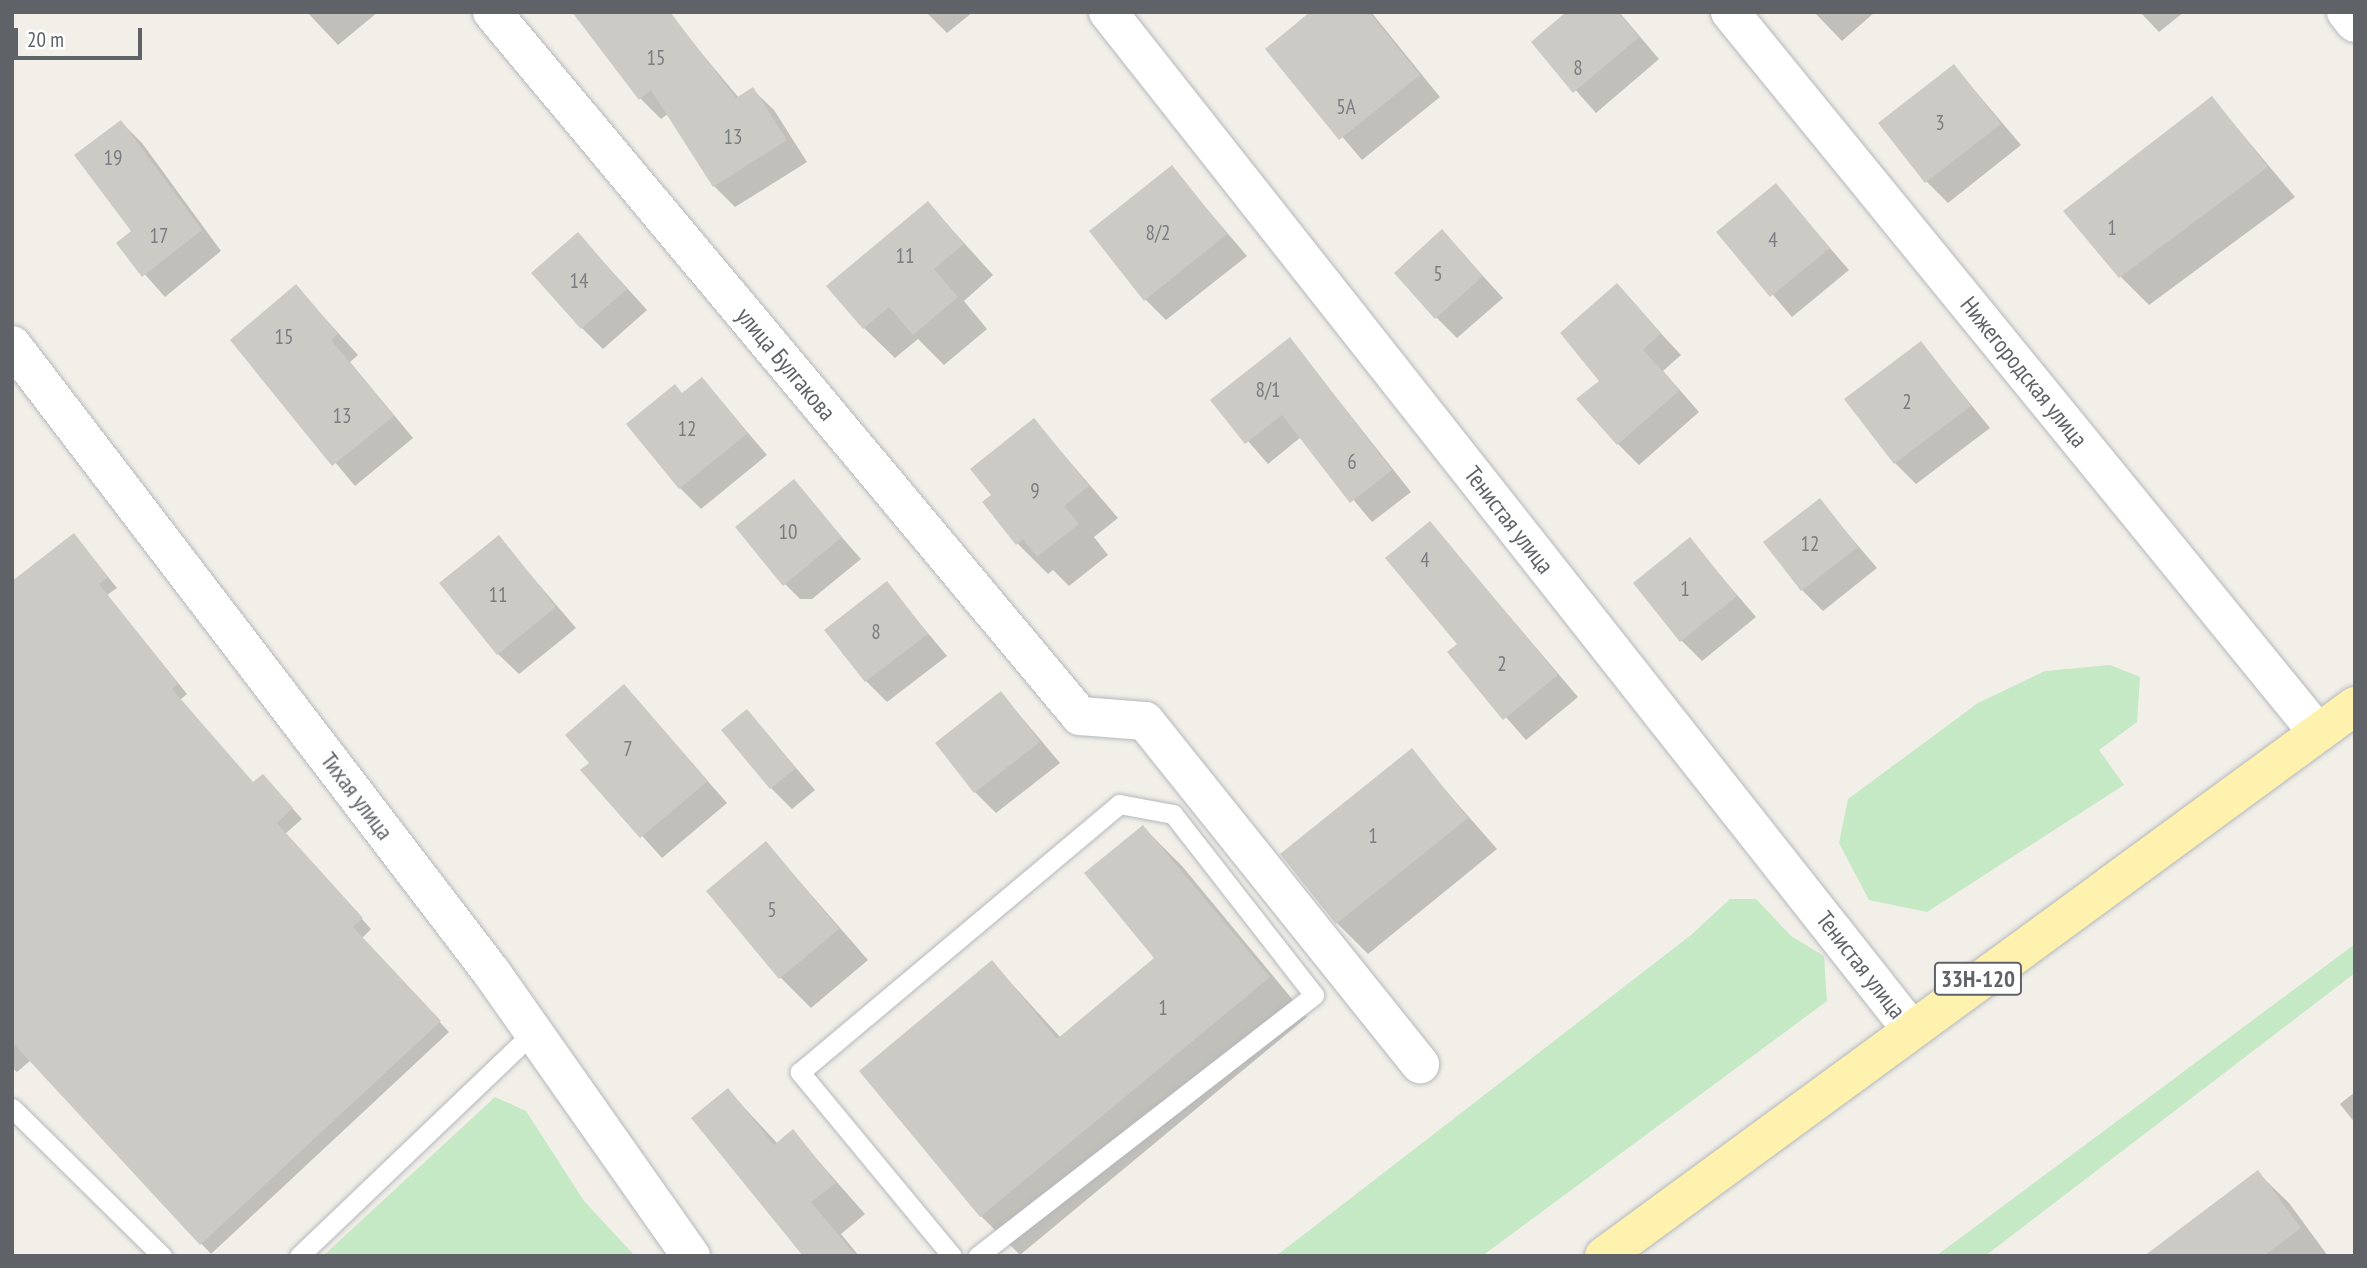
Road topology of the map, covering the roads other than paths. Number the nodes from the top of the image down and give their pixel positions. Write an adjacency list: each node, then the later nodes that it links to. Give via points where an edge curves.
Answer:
1 (492, 12): 11 (street, улица Булгакова, via 1080,716 1145,721)
2 (1108, 12): 9 (street, Тенистая улица)
3 (1730, 12): 8 (street, Нижегородская улица)
4 (2346, 12): 5 (street)
5 (2355, 23)
6 (12, 345): 10 (street, Тихая улица)
7 (2355, 706): 8 (main road, 33Н-120)
8 (2318, 733): 9 (main road, 33Н-120)
9 (1910, 1028): 18 (main road, 33Н-120)
10 (533, 1032): 14 (lane); 15 (street, Тихая улица)
11 (1420, 1064)
12 (12, 1108): 13 (lane)
13 (162, 1256)
14 (299, 1256)
15 (691, 1256)
16 (952, 1256): 17 (lane, via 800,1072 1119,804 1173,814 1314,995)
17 (977, 1256)
18 (1604, 1256)

